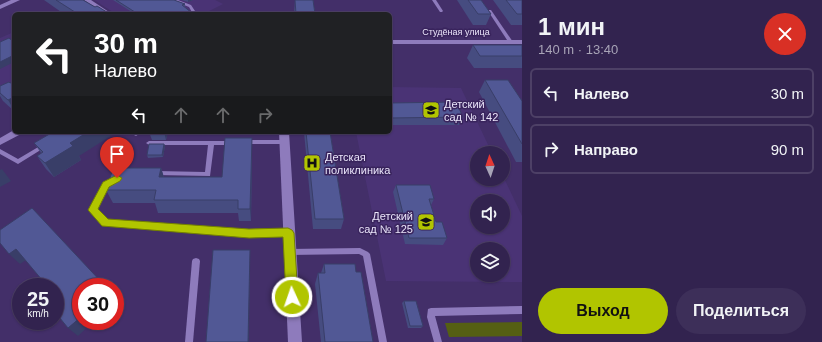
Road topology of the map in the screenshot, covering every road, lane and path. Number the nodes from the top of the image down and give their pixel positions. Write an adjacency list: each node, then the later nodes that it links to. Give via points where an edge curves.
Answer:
1 (17, 0): 5 (street)
2 (87, 0): 8 (street)
3 (174, 0): 9 (lane, via 190,6)
4 (434, 0): 6 (lane)
5 (0, 7)
6 (441, 11)
7 (490, 11): 11 (lane)
8 (106, 12)
9 (194, 12)
10 (392, 42): 11 (street, Студёная улица)
11 (511, 42): 12 (street, Студёная улица)
12 (522, 42)
13 (14, 134): 15 (street)
14 (284, 137): 18 (lane); 22 (street)
15 (0, 142)
16 (48, 143): 19 (lane, via 18,162)
17 (149, 143): 18 (lane)
18 (211, 143): 20 (lane, via 208,174)
19 (0, 151)
20 (150, 173)
21 (123, 176): 22 (lane, via 106,184 93,210 106,223 249,233)
22 (288, 233): 23 (street)
23 (289, 252): 27 (street); 28 (lane, via 360,251 366,254)
24 (196, 261): 26 (lane)
25 (522, 310): 29 (lane, via 431,312)
26 (189, 342)
27 (295, 342)
28 (384, 342)
29 (438, 342)

